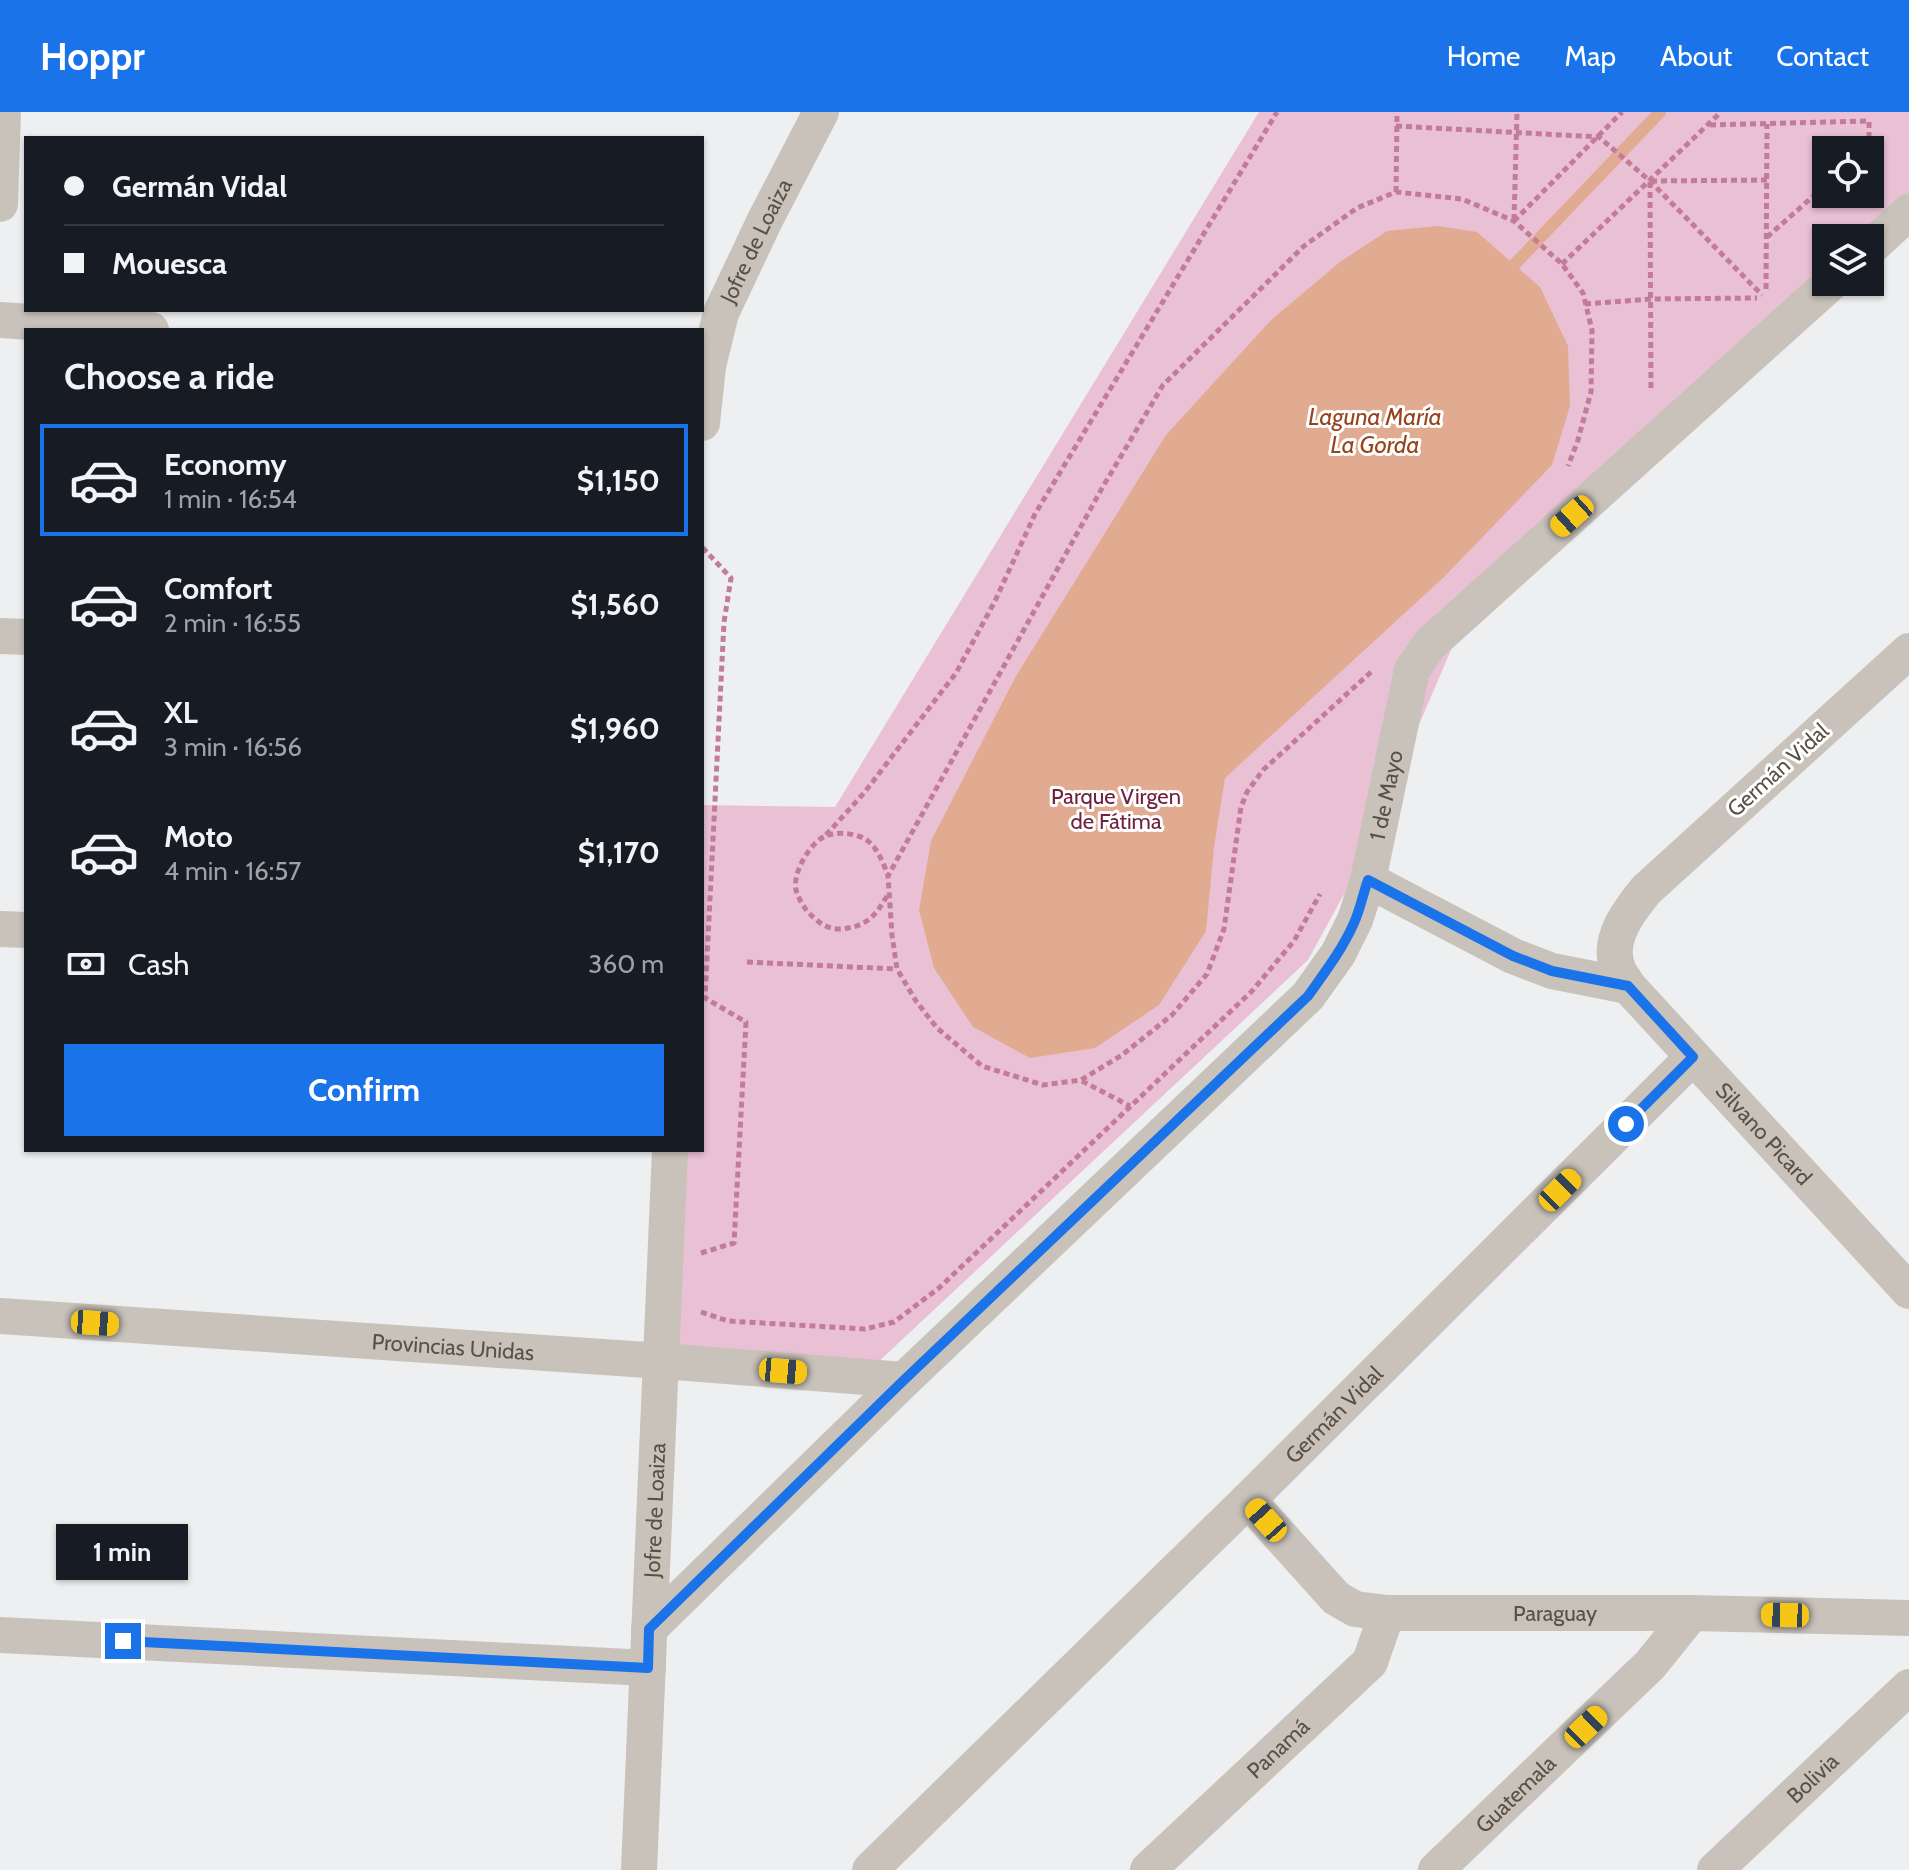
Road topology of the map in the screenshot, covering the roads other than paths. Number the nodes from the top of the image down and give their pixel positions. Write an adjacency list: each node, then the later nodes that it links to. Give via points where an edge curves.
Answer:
1 (3, 112): 3 (street)
2 (821, 112): 9 (street, Jofre de Loaiza, via 721,313)
3 (0, 204)
4 (1909, 212): 5 (street)
5 (1884, 235)
6 (1816, 296): 13 (street, 1 de Mayo, via 1430,644 1412,670)
7 (0, 320): 8 (street)
8 (121, 328)
9 (705, 366)
10 (0, 636): 11 (street)
11 (24, 637)
12 (1909, 651): 14 (street, Germán Vidal)
13 (1368, 880): 17 (street, via 1513,956 1552,971); 23 (street, 1 de Mayo, via 1338,954 1308,996)
14 (1646, 890): 17 (street, Silvano Picard, via 1625,917 1614,947 1617,968)
15 (0, 929): 16 (street)
16 (24, 930)
17 (1628, 986): 18 (street, Silvano Picard)
18 (1693, 1057): 20 (street, Silvano Picard); 24 (street, Germán Vidal)
19 (670, 1152): 22 (street, Jofre de Loaiza)
20 (1909, 1291)
21 (0, 1316): 22 (street, Provincias Unidas)
22 (662, 1361): 23 (street, Provincias Unidas); 28 (street, Jofre de Loaiza)
23 (904, 1380): 28 (street, 1 de Mayo)
24 (1248, 1500): 25 (street, Paraguay, via 1336,1598 1355,1609); 33 (street, Germán Vidal)
25 (1387, 1613): 26 (street, Paraguay); 34 (street, Panamá, via 1370,1662)
26 (1692, 1613): 27 (street, Paraguay); 35 (street, Guatemala, via 1650,1665)
27 (1909, 1618)
28 (649, 1629): 30 (street, Jofre de Loaiza)
29 (0, 1635): 30 (street)
30 (648, 1668): 32 (street, Jofre de Loaiza)
31 (1909, 1687): 36 (street, Bolivia)
32 (639, 1870)
33 (870, 1870)
34 (1148, 1870)
35 (1436, 1870)
36 (1715, 1870)

